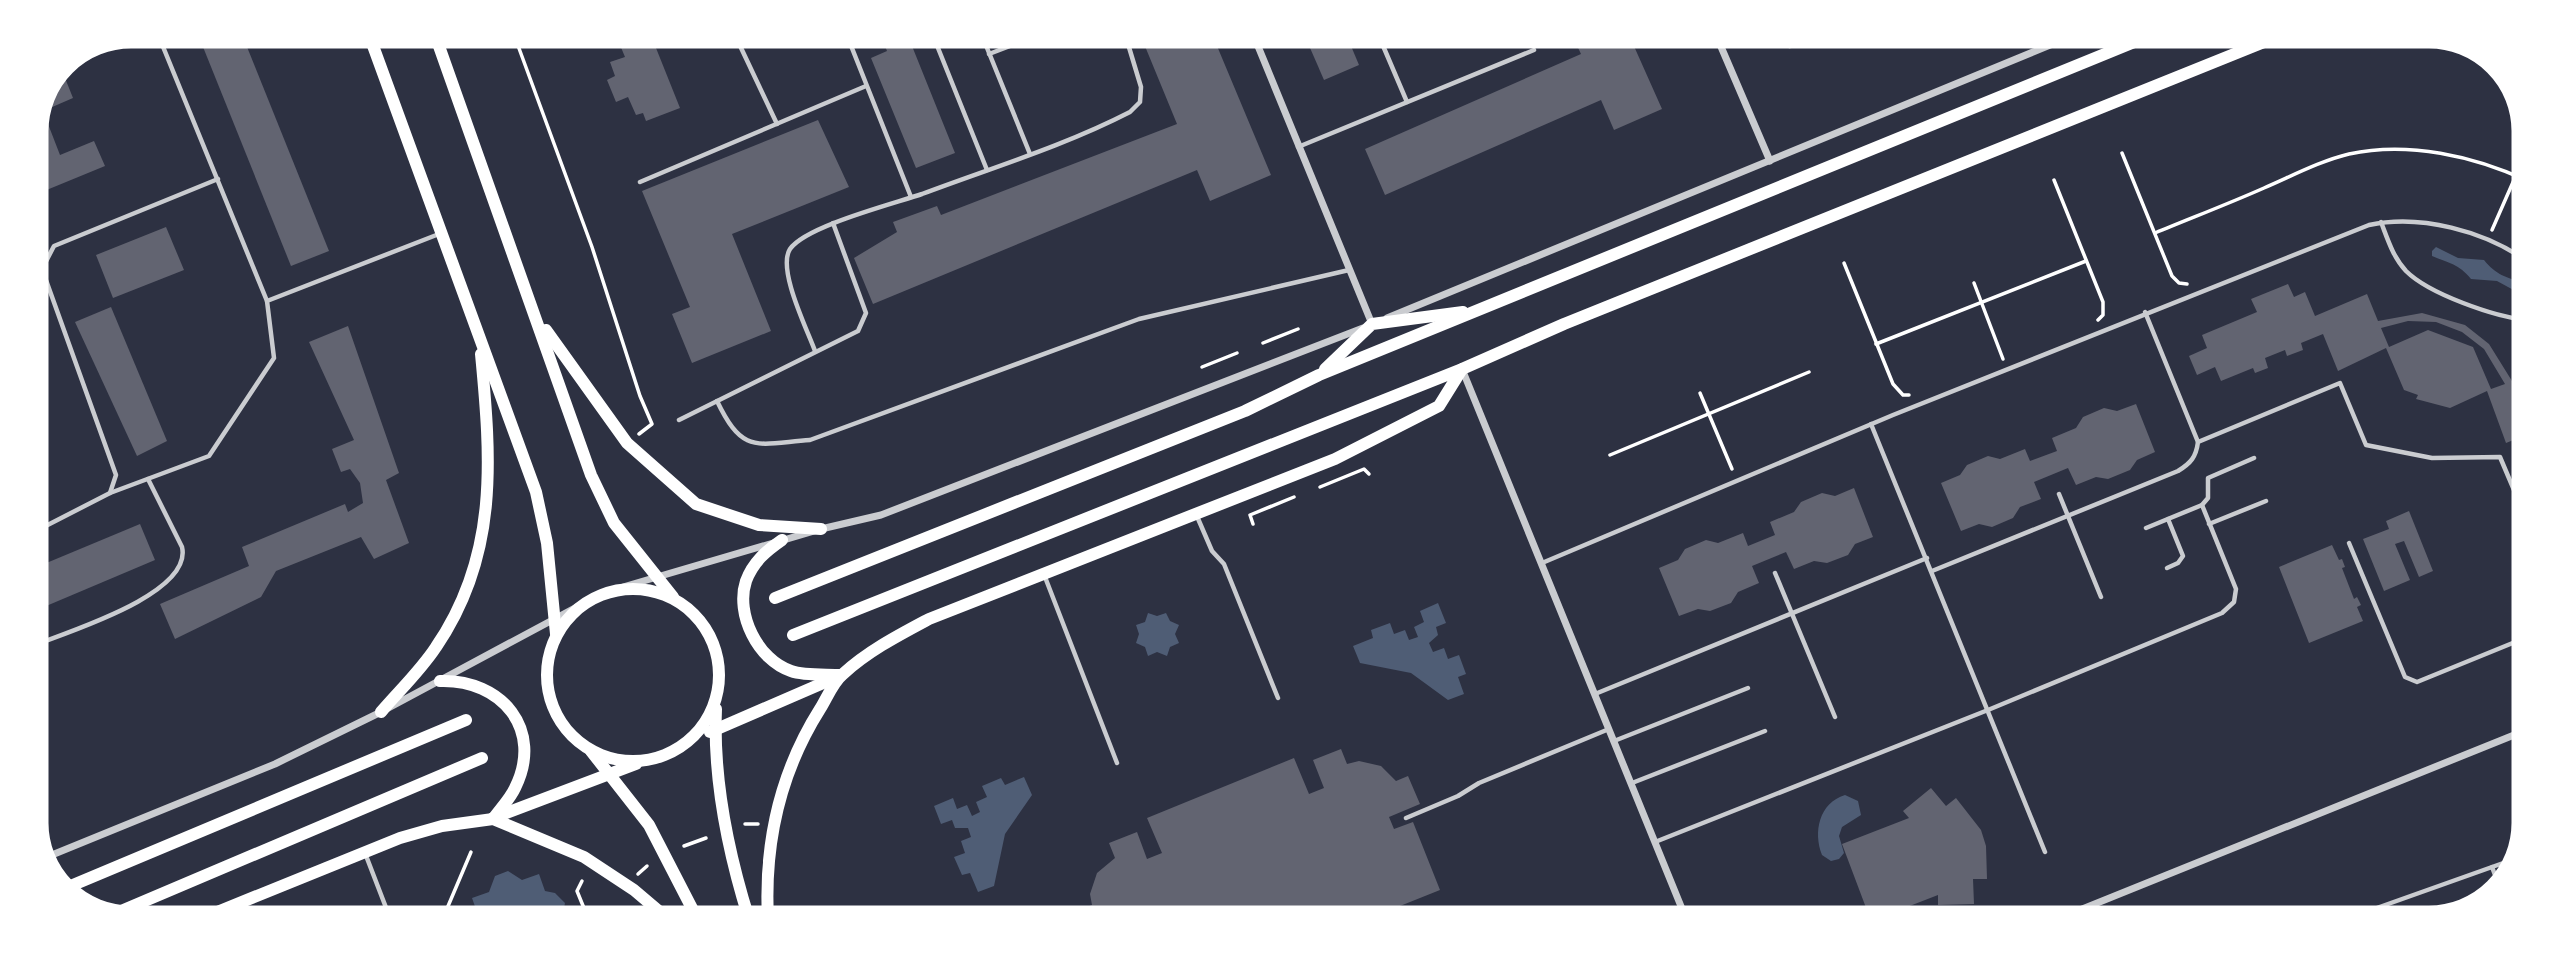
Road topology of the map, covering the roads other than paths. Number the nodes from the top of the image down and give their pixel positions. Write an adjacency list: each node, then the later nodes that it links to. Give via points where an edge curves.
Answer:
1 (162, 44): 25 (lane)
2 (372, 44): 30 (main road)
3 (438, 44): 39 (main road)
4 (739, 44): 20 (lane)
5 (850, 44): 18 (lane)
6 (936, 44): 24 (lane)
7 (985, 44): 17 (lane)
8 (1015, 44): 17 (lane)
9 (1128, 44): 22 (lane, via 1141,87 1140,102 1107,124)
10 (1257, 44): 21 (street)
11 (1382, 44): 19 (lane)
12 (1720, 44): 23 (street)
13 (2053, 44): 23 (street)
14 (2130, 44): 36 (main road)
15 (2258, 44): 43 (main road)
16 (1534, 50): 19 (lane)
17 (989, 54): 22 (lane)
18 (866, 86): 20 (lane); 27 (lane)
19 (1407, 102): 21 (lane)
20 (777, 124): 26 (lane)
21 (1297, 148): 33 (street)
22 (1030, 154): 24 (lane)
23 (1770, 161): 40 (street)
24 (987, 170): 27 (lane)
25 (218, 179): 32 (lane, via 54,246); 35 (lane)
26 (640, 182)
27 (911, 197): 29 (lane)
28 (2381, 222): 31 (lane, via 2457,229); 37 (lane); 38 (lane, via 2397,260 2423,284)
29 (833, 223): 42 (lane, via 798,242 786,260 788,280); 42 (lane, via 866,319 858,331)
30 (443, 233): 35 (lane); 41 (main road)
31 (2516, 254)
32 (44, 265)
33 (1349, 270): 40 (street); 45 (lane, via 1139,319 810,440 754,444 731,430)
34 (44, 275): 51 (lane, via 116,475)
35 (267, 301): 50 (lane, via 274,358 209,456)
36 (1484, 309): 40 (main road); 44 (main road)
37 (2145, 312): 47 (lane); 48 (lane)
38 (2516, 318)
39 (537, 319): 62 (main road, via 627,443 696,504 759,525); 71 (main road, via 591,475 614,523)
40 (1372, 324): 44 (main road); 62 (street, via 881,515)
41 (479, 337): 78 (main road, via 536,492); 90 (main road, via 488,422 489,495 479,552 461,606 435,650)
42 (815, 351): 45 (lane)
43 (1462, 369): 56 (main road, via 1439,406 1335,459); 66 (street); 80 (main road)
44 (1319, 375): 75 (main road, via 1245,411)
45 (717, 401): 46 (lane)
46 (679, 420)
47 (1871, 424): 65 (lane); 66 (lane)
48 (2198, 442): 53 (lane, via 2340,383 2366,445 2432,458 2500,457); 57 (lane, via 2197,454 2178,471)
49 (2254, 458): 55 (lane, via 2208,478 2208,498)
50 (148, 479): 51 (lane); 81 (lane, via 182,547 185,559 180,569 164,586 110,616)
51 (110, 493): 60 (lane)
52 (2059, 494): 57 (lane)
53 (2516, 495)
54 (2266, 500): 59 (lane)
55 (2202, 505): 58 (lane); 59 (lane)
56 (1196, 513): 69 (main road); 87 (lane, via 1212,551 1224,564)
57 (2068, 515): 68 (lane); 74 (lane)
58 (2168, 519): 61 (lane); 67 (lane, via 2183,556)
59 (2208, 524): 89 (lane, via 2236,589 2229,608)
60 (44, 527)
61 (2147, 528)
62 (821, 529): 63 (street)
63 (782, 540): 71 (street); 83 (main road, via 762,554 746,582 744,613 751,634 769,657 791,671)
64 (2349, 543): 82 (lane, via 2410,681)
65 (1927, 558): 68 (lane); 77 (lane)
66 (1541, 563): 86 (street)
67 (2166, 568)
68 (1932, 571): 89 (lane)
69 (1043, 572): 83 (main road, via 929,619); 102 (lane)
70 (1775, 573): 77 (lane)
71 (656, 575): 72 (street); 73 (main road)
72 (623, 587): 73 (main road); 76 (main road)
73 (673, 597): 88 (main road, via 696,614 712,636 720,663)
74 (2101, 597)
75 (775, 598)
76 (588, 601): 78 (street); 79 (main road)
77 (1792, 613): 86 (lane); 91 (lane)
78 (556, 617): 79 (main road); 84 (street)
79 (556, 634): 99 (main road, via 548,659 547,686 555,712 570,734)
80 (793, 635)
81 (44, 641)
82 (2516, 642)
83 (841, 675): 94 (main road); 121 (main road, via 786,775 768,855)
84 (440, 681): 90 (street); 106 (main road, via 459,680 492,691 518,723 522,771)
85 (1748, 688): 98 (lane)
86 (1595, 695): 93 (street)
87 (1278, 698)
88 (717, 701): 94 (main road); 97 (main road)
89 (1988, 710): 107 (lane); 108 (lane)
90 (381, 712): 110 (street, via 275,765)
91 (1835, 717)
92 (466, 720): 114 (main road)
93 (1609, 729): 98 (street); 105 (lane)
94 (715, 730): 97 (main road); 120 (main road, via 725,824)
95 (1765, 731): 104 (lane)
96 (2516, 734): 123 (street)
97 (693, 738): 101 (main road, via 670,754)
98 (1614, 741): 104 (street)
99 (591, 751): 101 (main road, via 616,760); 103 (main road)
100 (482, 758): 115 (main road)
101 (643, 761): 103 (main road)
102 (1117, 763)
103 (609, 774): 106 (main road); 119 (main road, via 649,825)
104 (1631, 784): 107 (street)
105 (1406, 818)
106 (493, 819): 109 (main road, via 419,831); 118 (main road, via 584,857)
107 (1655, 842): 122 (street)
108 (2045, 852)
109 (365, 853): 116 (main road); 117 (lane)
110 (50, 856)
111 (2507, 862): 112 (lane)
112 (2492, 867): 113 (lane); 124 (lane)
113 (2496, 879)
114 (70, 886)
115 (124, 910)
116 (222, 910)
117 (387, 910)
118 (658, 910)
119 (692, 910)
120 (748, 910)
121 (768, 910)
122 (1683, 910)
123 (2080, 910)
124 (2374, 910)

